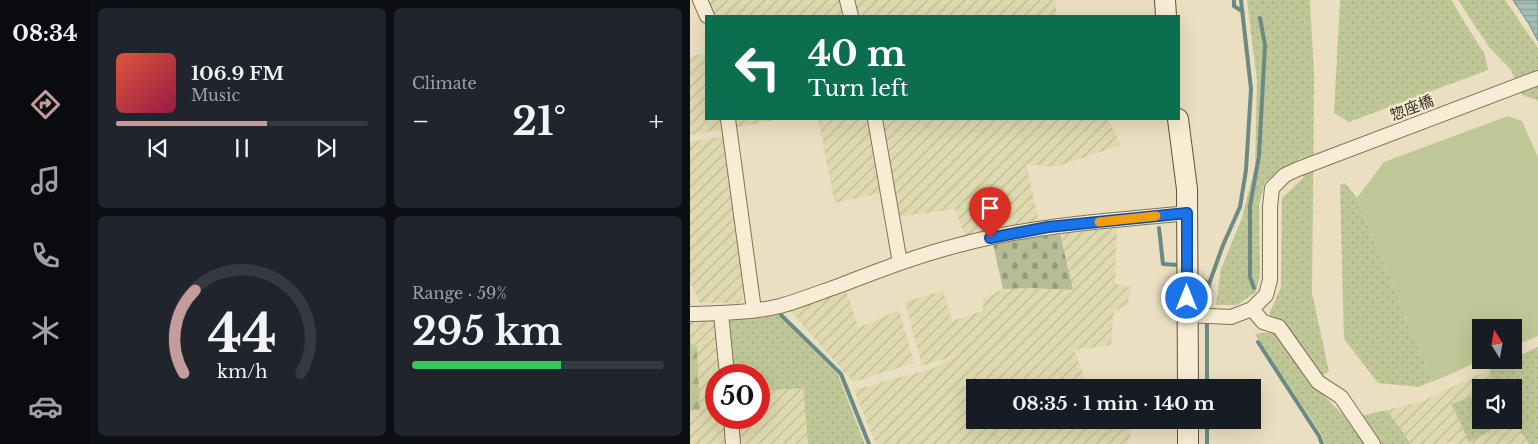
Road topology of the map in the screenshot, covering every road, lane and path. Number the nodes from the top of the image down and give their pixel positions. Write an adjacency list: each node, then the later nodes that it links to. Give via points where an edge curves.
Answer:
1 (700, 0): 4 (street)
2 (847, 0): 5 (street)
3 (1165, 0): 6 (main road)
4 (707, 15)
5 (851, 15)
6 (1166, 15)
7 (1538, 78): 13 (street, 惣座橋, via 1285,175 1272,188 1270,280 1266,295)
8 (728, 120): 14 (street)
9 (875, 120): 12 (street)
10 (1178, 120): 11 (main road)
11 (1187, 213): 12 (street, via 1048,227 959,245); 17 (main road)
12 (900, 263): 14 (street, via 797,301)
13 (1252, 309): 17 (street, via 1230,317); 22 (street, via 1262,322 1279,327 1318,382 1341,397)
14 (754, 310): 15 (street)
15 (721, 313): 16 (street); 18 (street)
16 (690, 314)
17 (1192, 315): 19 (main road)
18 (726, 364)
19 (1188, 379)
20 (732, 429): 23 (street)
21 (1188, 429): 24 (main road)
22 (1372, 443)
23 (733, 444)
24 (1188, 444)

